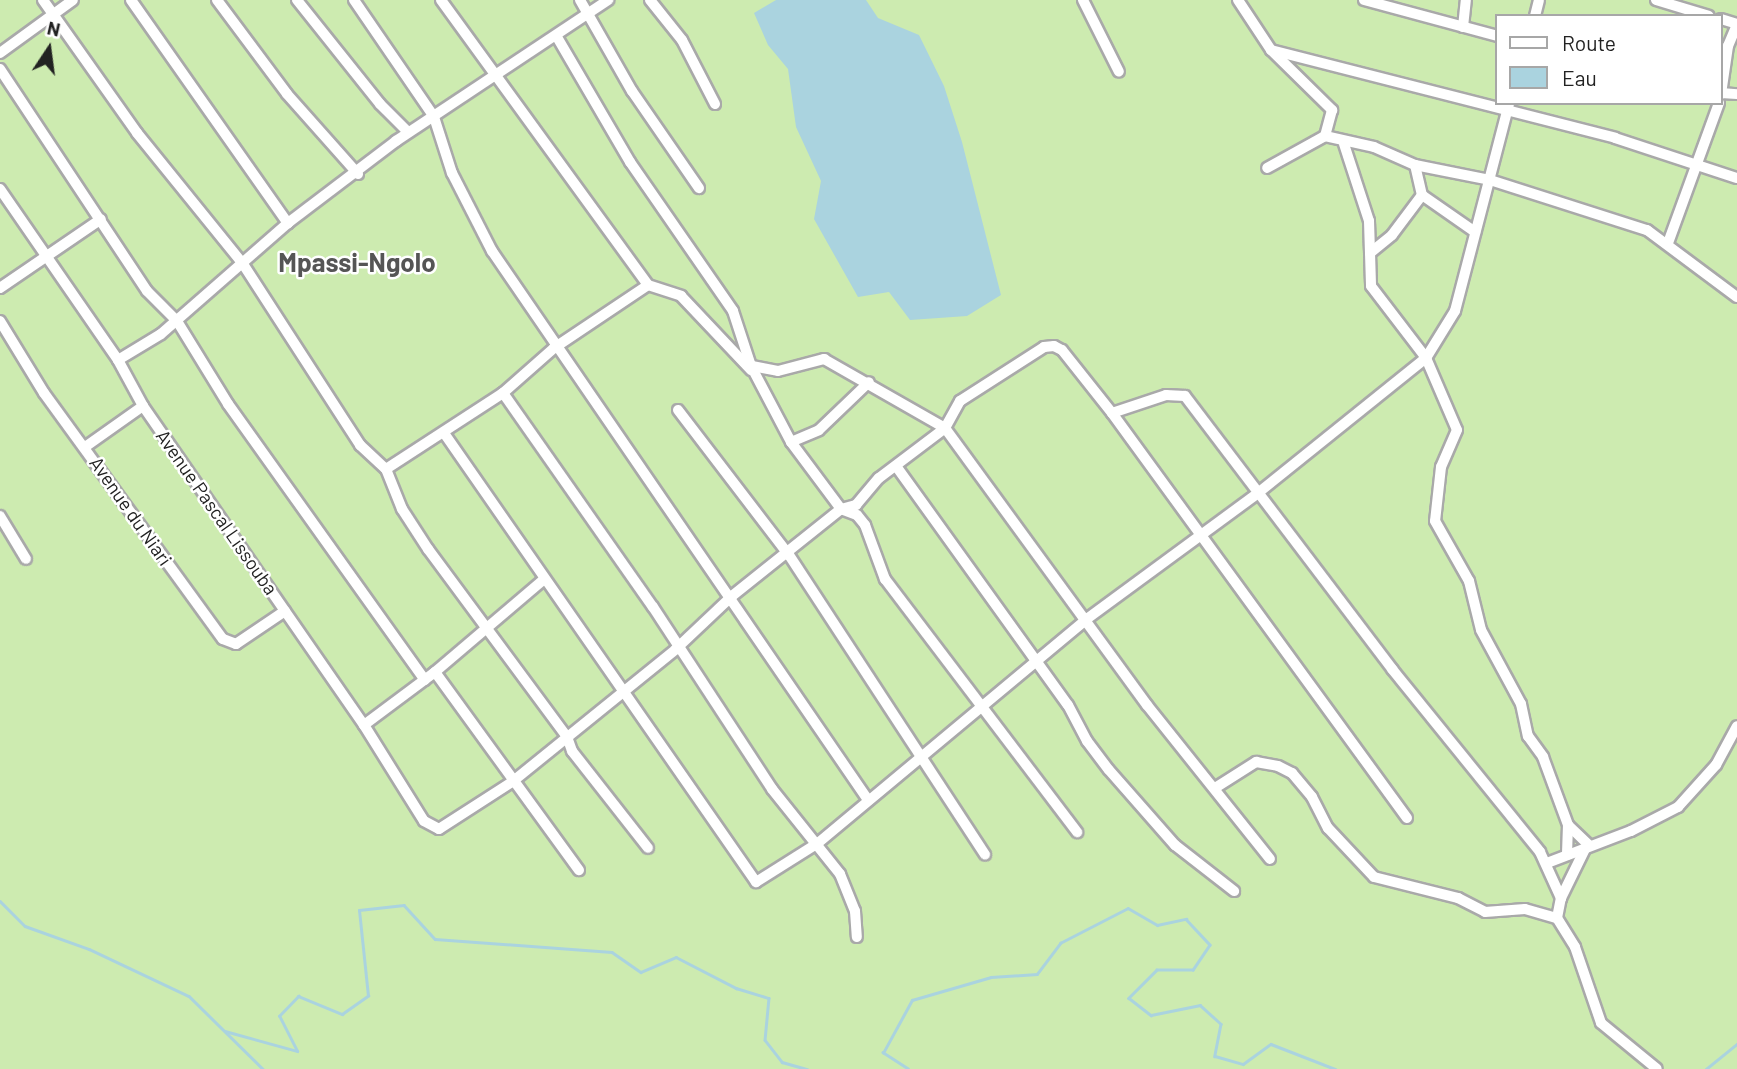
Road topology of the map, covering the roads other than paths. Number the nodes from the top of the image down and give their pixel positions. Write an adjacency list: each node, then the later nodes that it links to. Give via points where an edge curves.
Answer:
1 (43, 0): 16 (street)
2 (73, 0): 16 (street)
3 (131, 0): 47 (street)
4 (217, 0): 40 (street, via 287,94)
5 (297, 0): 34 (street)
6 (354, 0): 33 (street)
7 (441, 0): 27 (street)
8 (580, 0): 17 (street)
9 (608, 0): 17 (street)
10 (650, 0): 29 (street, via 682,40)
11 (1083, 0): 26 (street)
12 (1238, 0): 23 (street)
13 (1364, 0): 20 (street)
14 (1466, 0): 20 (street)
15 (1656, 0): 18 (street)
16 (52, 14): 24 (street); 52 (street, via 137,133)
17 (591, 14): 22 (street); 43 (street, via 632,91)
18 (1702, 14)
19 (1737, 24): 28 (street)
20 (1463, 27): 21 (street)
21 (1496, 36)
22 (557, 37): 27 (street); 61 (street, via 630,162 733,311)
23 (1271, 50): 30 (street); 35 (street, via 1332,110)
24 (0, 53)
25 (0, 69): 46 (street)
26 (1119, 72)
27 (498, 75): 33 (street); 53 (street)
28 (1723, 80)
29 (715, 104)
30 (1496, 104)
31 (1718, 105): 38 (street)
32 (1508, 107): 38 (street); 42 (street)
33 (434, 117): 34 (street); 58 (street, via 452,173 485,238)
34 (408, 132): 40 (street)
35 (1325, 136): 36 (street); 39 (street)
36 (1344, 144): 37 (street, via 1374,147); 50 (street, via 1369,221)
37 (1415, 165): 42 (street); 45 (street)
38 (1698, 168): 41 (street); 49 (street)
39 (1267, 169)
40 (358, 174): 47 (street)
41 (1737, 178)
42 (1490, 180): 48 (street); 49 (street, via 1622,220)
43 (699, 188)
44 (0, 189): 51 (street, Avenue Pascal Lissouba)
45 (1422, 195): 48 (street); 50 (street, via 1392,235)
46 (101, 219): 51 (street); 57 (street, via 147,291)
47 (288, 223): 52 (street)
48 (1475, 232): 59 (street, via 1455,311)
49 (1668, 243): 55 (street)
50 (1370, 253): 59 (street, via 1371,286)
51 (46, 257): 54 (street); 60 (street, Avenue Pascal Lissouba)
52 (243, 264): 57 (street); 73 (street, via 360,445)
53 (648, 285): 58 (street); 62 (street, via 681,296)
54 (0, 288)
55 (1737, 297)
56 (0, 321): 71 (street, Avenue du Niari)
57 (177, 321): 60 (street); 88 (street, via 228,404)
58 (554, 348): 64 (street); 81 (street)
59 (1426, 358): 74 (street); 99 (street, via 1457,430 1441,467 1435,521 1469,581 1481,630 1521,704 1528,736 1543,757)
60 (118, 360): 65 (street, Avenue Pascal Lissouba)
61 (751, 366): 62 (street); 63 (street, via 778,372 824,359)
62 (760, 380): 70 (street)
63 (870, 382): 68 (street); 70 (street, via 819,430)
64 (503, 393): 69 (street); 85 (street, via 653,607)
65 (143, 407): 71 (street); 82 (street, Avenue Pascal Lissouba)
66 (678, 410): 78 (street)
67 (1112, 412): 68 (street, via 1054,346 1044,347 960,401); 74 (street, via 1166,395 1185,396); 77 (street)
68 (945, 428): 72 (street); 83 (street)
69 (444, 433): 73 (street); 80 (street)
70 (791, 442): 75 (street)
71 (85, 447): 82 (street, Avenue du Niari, via 223,639 236,644)
72 (895, 466): 75 (street, via 856,505); 86 (street)
73 (386, 469): 84 (street, via 402,509)
74 (1258, 493): 77 (street); 107 (street)
75 (841, 509): 78 (street); 90 (street, via 866,525 885,579)
76 (0, 516): 79 (street)
77 (1203, 534): 83 (street); 98 (street)
78 (789, 555): 81 (street); 94 (street)
79 (26, 559)
80 (543, 580): 84 (street); 89 (street)
81 (732, 596): 85 (street); 97 (street)
82 (285, 611): 91 (street, Avenue Pascal Lissouba)
83 (1087, 618): 86 (street); 96 (street, via 1146,705)
84 (488, 629): 87 (street); 93 (street)
85 (676, 649): 89 (street); 101 (street, via 772,789)
86 (1036, 661): 90 (street); 109 (street, via 1087,741 1141,808 1175,845)
87 (435, 672): 88 (street); 95 (street)
88 (425, 680): 91 (street)
89 (623, 692): 93 (street); 101 (street, via 751,879 763,878)
90 (980, 705): 94 (street); 100 (street)
91 (364, 724): 95 (street, Avenue Pascal Lissouba, via 424,821 439,829)
92 (1737, 726): 102 (street, via 1716,765 1678,807 1631,831)
93 (567, 737): 95 (street); 103 (street, via 572,751)
94 (921, 754): 97 (street); 104 (street)
95 (512, 782): 108 (street)
96 (1214, 789): 106 (street); 111 (street, via 1256,761 1278,766 1292,773 1312,797 1328,828 1374,877 1458,898 1485,912)
97 (868, 800): 101 (street)
98 (1407, 818)
99 (1568, 825): 102 (street); 105 (street)
100 (1077, 832)
101 (818, 843): 113 (street, via 850,893)
102 (1588, 844): 105 (street); 110 (street)
103 (648, 848)
104 (985, 854)
105 (1567, 855): 107 (street)
106 (1270, 859)
107 (1547, 863): 110 (street)
108 (579, 870)
109 (1234, 891)
110 (1561, 898): 111 (street); 112 (street)
111 (1543, 911): 112 (street)
112 (1557, 918): 114 (street, via 1575,947 1601,1023)
113 (857, 937)
114 (1657, 1069)

